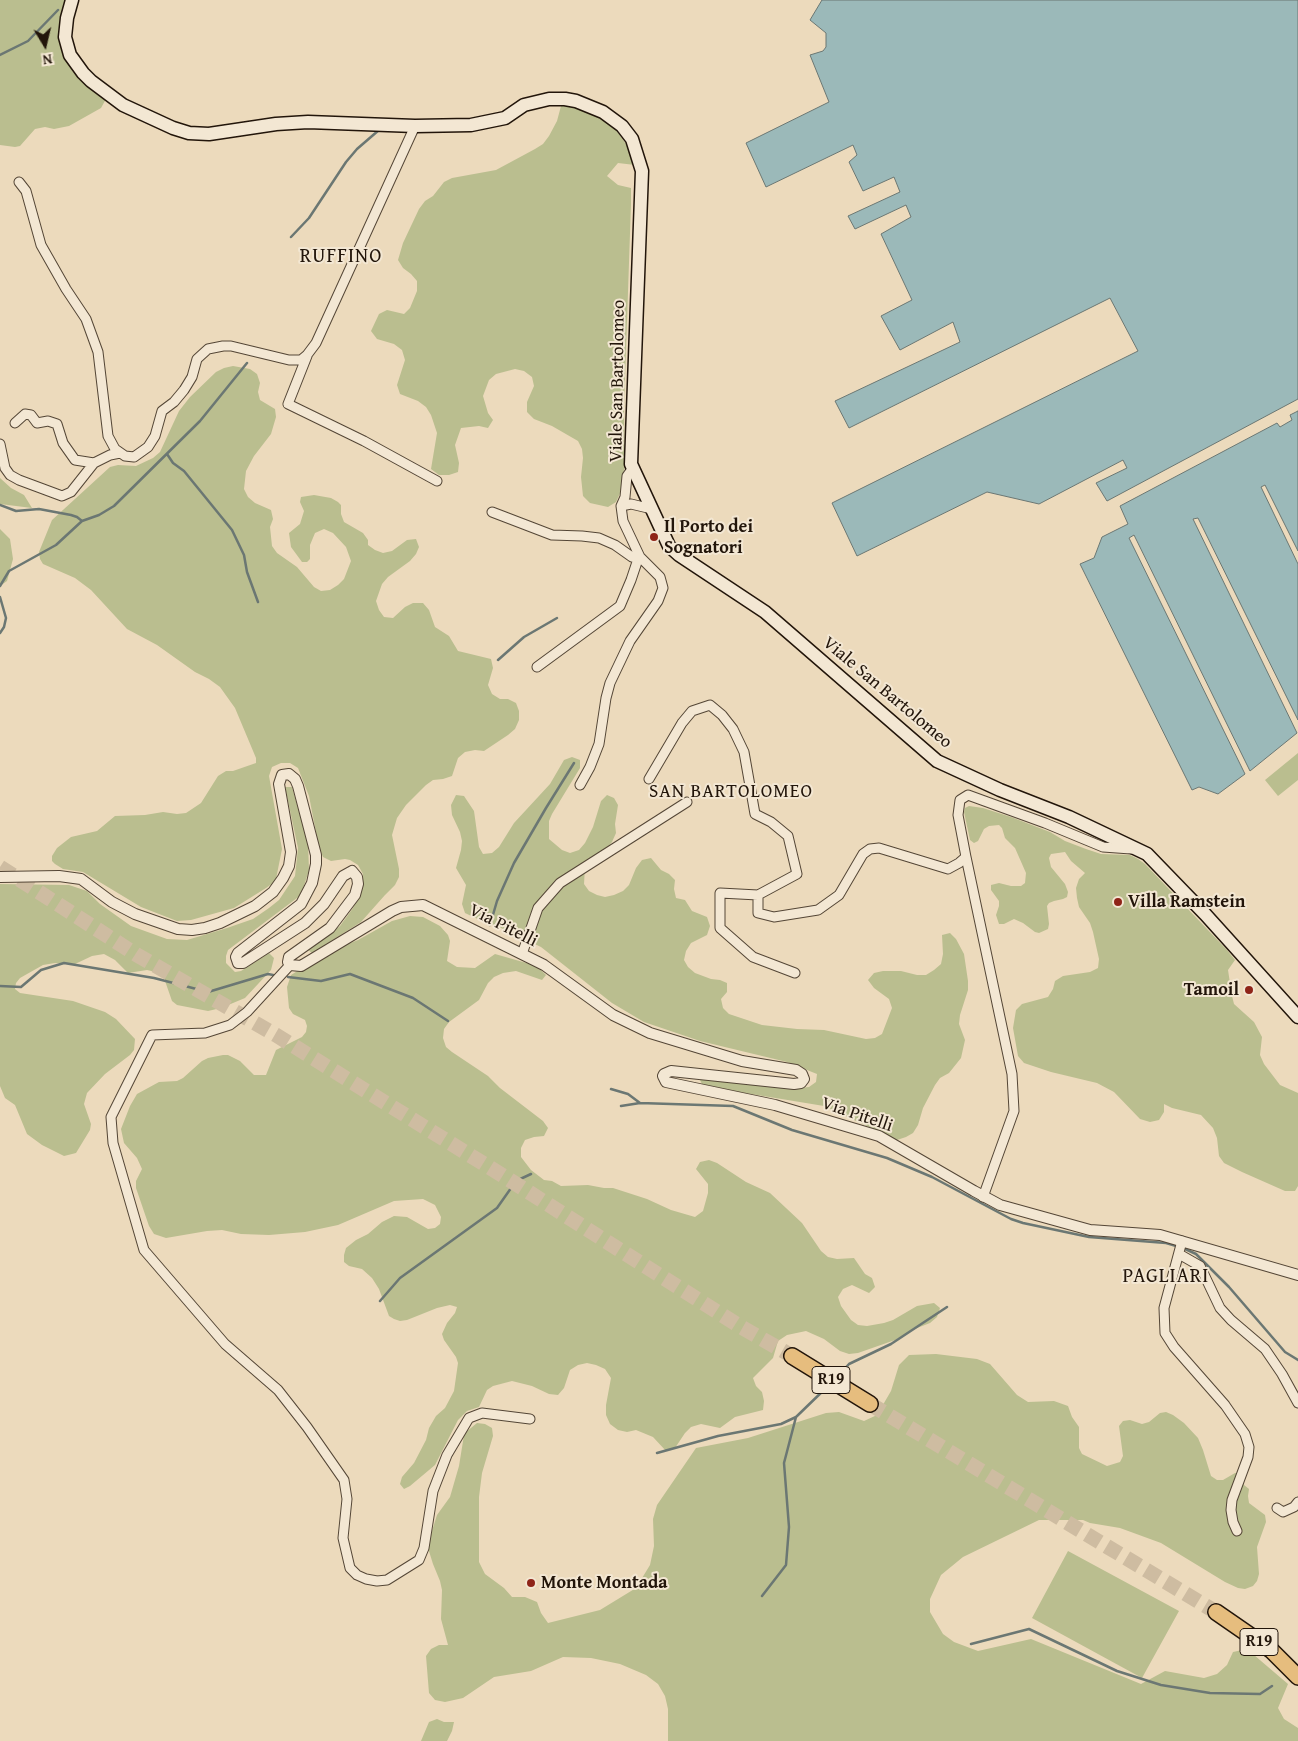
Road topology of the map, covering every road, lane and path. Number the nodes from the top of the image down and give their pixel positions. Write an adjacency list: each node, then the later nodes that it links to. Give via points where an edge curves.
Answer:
1 (72, 0): 2 (main road, Viale San Bartolomeo, via 65,37 76,64 91,81 123,105 173,128 209,134 308,122)
2 (415, 126): 4 (street); 9 (main road, Viale San Bartolomeo, via 470,125 504,118 524,106 564,99 603,112 622,126 632,139 642,171)
3 (19, 182): 7 (street, via 26,191 41,245 86,319 98,352 108,436)
4 (308, 355): 7 (street, via 302,360 289,360 231,346 208,349 198,359 184,390 162,411 155,436 148,446 134,456); 10 (street, via 288,404)
5 (15, 423): 8 (street, via 25,414 31,415 37,423 48,421 57,424 63,442 75,460)
6 (0, 444): 8 (street, via 5,468 10,475 62,496 72,492)
7 (120, 453): 8 (street)
8 (94, 463)
9 (632, 469): 11 (street, via 627,476 626,497); 12 (main road, Viale San Bartolomeo)
10 (437, 481)
11 (621, 506): 12 (street, via 631,504); 14 (street, via 623,521)
12 (652, 508): 19 (main road, Viale San Bartolomeo, via 670,546 679,555 765,612 937,761)
13 (492, 512): 14 (street, via 552,535 599,538)
14 (639, 558): 15 (street, via 620,606); 17 (street, via 660,577 663,588 630,641 610,683 599,744)
15 (536, 667)
16 (649, 779): 22 (street, via 692,711 710,705 722,715 733,728 744,752 755,814 788,836 797,874)
17 (580, 785)
18 (687, 802): 23 (street, via 560,883 538,908)
19 (1139, 849): 20 (street, via 1103,847 968,795 960,800 958,815); 26 (main road, Viale San Bartolomeo, via 1205,914)
20 (966, 857): 22 (street, via 948,869 879,848 870,849 863,854 839,895 818,910 774,917 758,913); 27 (street, via 1012,1074 1014,1111)
21 (0, 876): 24 (street, via 59,876 81,880 134,914 178,928 198,929 220,923 255,906 284,878 291,852 279,784 282,775 289,774 298,786 316,855 312,883 301,904 238,953 237,961 243,963 305,923 347,873 354,872 358,884 355,895 330,928 292,954 288,959)
22 (758, 895): 25 (street, via 720,894 720,928 753,957)
23 (522, 954): 24 (street, Via Pitelli, via 430,907 418,905 392,910 301,966); 27 (street, Via Pitelli, via 544,965 613,1014 650,1033 742,1061 796,1070 804,1080 794,1084 671,1071 663,1076 666,1082 775,1105 879,1136)
24 (290, 965): 34 (street, via 247,1012 230,1025 204,1033 152,1035 111,1118 114,1143 144,1250 225,1344 278,1390 308,1426 344,1480 348,1499 343,1538 350,1568 366,1579 387,1580 419,1560 424,1548 433,1491 447,1455 469,1418 482,1413)
25 (795, 973)
26 (1298, 1017)
27 (983, 1197): 28 (street, Via Pitelli, via 1000,1205 1090,1230 1160,1235)
28 (1182, 1242): 29 (street); 30 (street, Via Pitelli)
29 (1179, 1253): 32 (street, via 1200,1266 1220,1308 1265,1349); 37 (street, via 1164,1308 1165,1333 1226,1405 1245,1434 1248,1457 1231,1510)
30 (1298, 1275)
31 (792, 1356): 33 (highway, R19)
32 (1298, 1403)
33 (870, 1404)
34 (530, 1419)
35 (1298, 1502): 36 (street, via 1283,1512)
36 (1277, 1508)
37 (1237, 1531)
38 (1216, 1612): 39 (highway, R19, via 1271,1650)
39 (1298, 1677)

